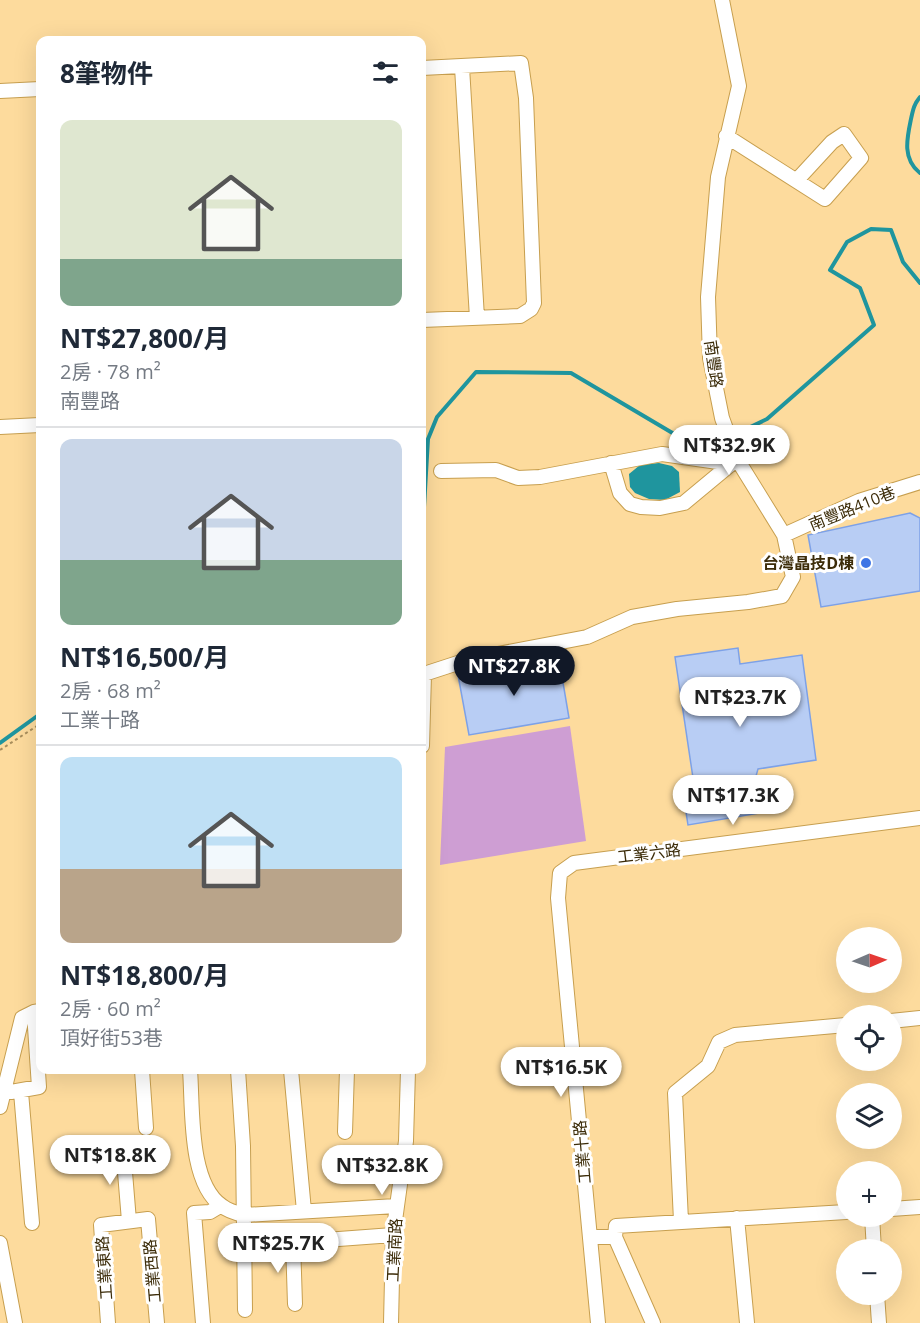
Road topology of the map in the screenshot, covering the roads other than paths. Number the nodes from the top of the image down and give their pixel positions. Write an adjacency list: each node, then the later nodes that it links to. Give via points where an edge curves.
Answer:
1 (722, 0): 6 (street, 南豐路, via 740,86)
2 (462, 67): 3 (street); 8 (street); 8 (street, via 521,63 526,98 534,303 520,316)
3 (426, 69)
4 (36, 89): 5 (street)
5 (0, 91)
6 (726, 136): 7 (street); 12 (street, 南豐路, via 718,177 708,297 710,358 722,418)
7 (797, 180): 7 (street, via 825,198 861,158 844,134)
8 (477, 318): 9 (street)
9 (426, 320)
10 (36, 425): 11 (street)
11 (0, 427)
12 (737, 459): 13 (street, via 718,462 662,454); 13 (street, via 684,503 660,508 630,504 620,493); 16 (street, 南豐路)
13 (611, 463): 14 (street, via 519,478 496,470)
14 (441, 471)
15 (920, 482): 16 (street, 南豐路410巷, via 859,501)
16 (784, 535): 17 (street, 南豐路, via 793,577 782,596 632,617 587,637 467,660)
17 (426, 673)
18 (920, 818): 19 (street, 工業六路, via 574,863)
19 (560, 873): 51 (street, 工業十路, via 558,898)
20 (32, 1014): 24 (street); 33 (street)
21 (920, 1018): 22 (street)
22 (902, 1020)
23 (836, 1026): 48 (street, via 735,1035 719,1042 708,1066 675,1093)
24 (36, 1056)
25 (38, 1074): 32 (street, via 39,1087)
26 (142, 1074): 35 (street)
27 (190, 1074): 38 (street, via 196,1160 204,1186)
28 (238, 1074): 44 (street)
29 (291, 1074): 42 (street)
30 (347, 1074): 36 (street)
31 (408, 1074): 39 (street, 工業南路, via 406,1141)
32 (21, 1092): 33 (street); 49 (street)
33 (4, 1093): 34 (street)
34 (0, 1107)
35 (147, 1128)
36 (345, 1132)
37 (123, 1148): 47 (street)
38 (220, 1206): 44 (street); 62 (street, via 210,1212 194,1212)
39 (396, 1206): 42 (street); 50 (street, 工業南路)
40 (920, 1207): 41 (street)
41 (902, 1208)
42 (304, 1210): 44 (street)
43 (836, 1213): 45 (street)
44 (244, 1215): 55 (street)
45 (737, 1218): 48 (street); 66 (street)
46 (148, 1219): 47 (street, 工業東路); 61 (street, 工業西路)
47 (129, 1221): 60 (street, 工業東路, via 101,1225)
48 (681, 1221): 52 (street, via 616,1226)
49 (32, 1223)
50 (393, 1236): 53 (street); 63 (street, 工業南路)
51 (590, 1237): 52 (street); 64 (street, 工業十路)
52 (615, 1238): 65 (street)
53 (292, 1242): 55 (street); 56 (street)
54 (0, 1243): 59 (street)
55 (245, 1246): 58 (street)
56 (295, 1304)
57 (878, 1305): 67 (street)
58 (245, 1310)
59 (15, 1323)
60 (108, 1323)
61 (157, 1323)
62 (203, 1323)
63 (390, 1323)
64 (598, 1323)
65 (652, 1323)
66 (747, 1323)
67 (879, 1323)

